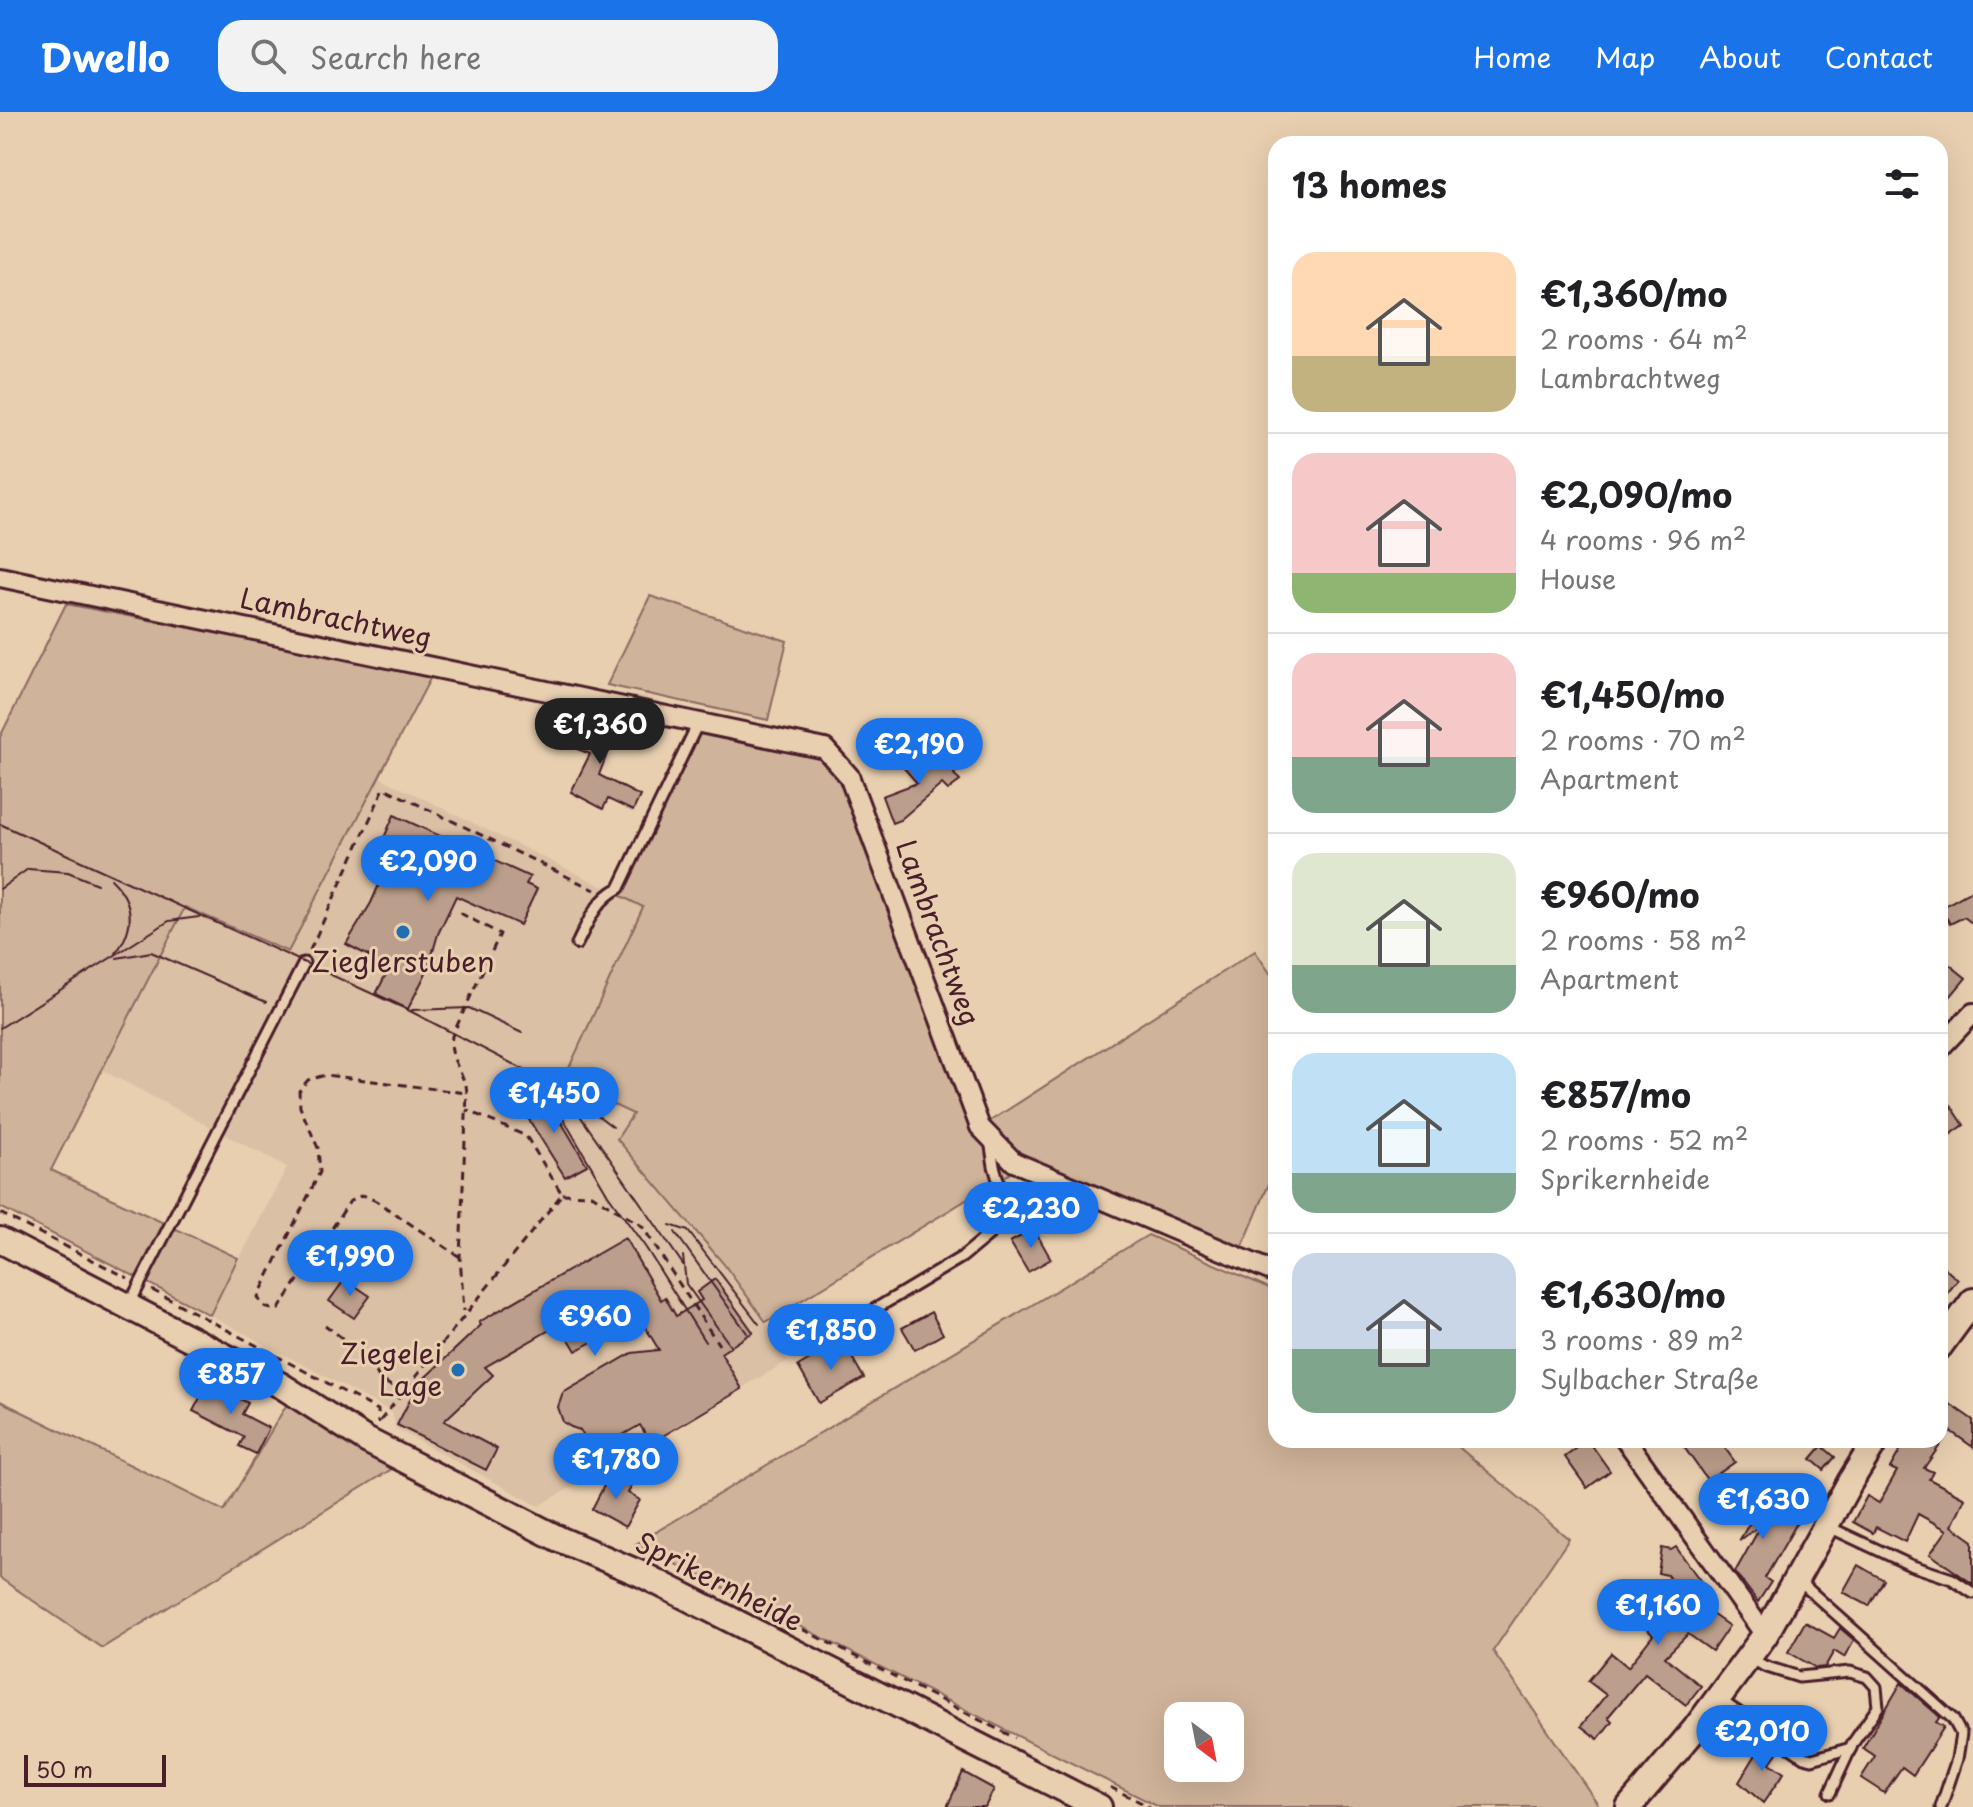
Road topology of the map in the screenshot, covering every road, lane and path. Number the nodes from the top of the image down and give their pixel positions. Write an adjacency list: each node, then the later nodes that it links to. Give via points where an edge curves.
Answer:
1 (0, 577): 2 (street, Lambrachtweg)
2 (699, 721): 3 (lane, via 619,888); 11 (street, Lambrachtweg, via 825,749 849,776 980,1127)
3 (606, 895): 5 (lane); 6 (path, via 384,788)
4 (460, 913): 9 (path, via 500,934 452,1036 453,1057)
5 (577, 944)
6 (304, 963): 19 (lane)
7 (1973, 1013): 8 (street)
8 (1948, 1040)
9 (467, 1093): 10 (path); 17 (path, via 325,1075 308,1080 299,1091 300,1107 318,1148 320,1172 258,1297 261,1304 279,1309 350,1201 363,1195)
10 (466, 1110): 13 (path, via 526,1136); 17 (path)
11 (989, 1137): 12 (street, Lambrachtweg, via 1014,1162); 15 (lane)
12 (1049, 1177): 15 (lane); 18 (street, Lambrachtweg)
13 (562, 1194): 22 (path); 26 (path, via 592,1195 642,1226)
14 (0, 1213): 19 (path)
15 (1009, 1218): 25 (lane, via 943,1270)
16 (0, 1240): 21 (main road, Sprikernheide)
17 (460, 1257): 22 (path)
18 (1268, 1270)
19 (139, 1284): 21 (lane); 28 (path, via 378,1410)
20 (1973, 1301): 24 (main road)
21 (128, 1307): 28 (main road, Sprikernheide)
22 (464, 1313): 27 (path)
23 (325, 1325): 27 (path, via 367,1357 380,1379)
24 (1948, 1335)
25 (830, 1336)
26 (719, 1345)
27 (402, 1393): 28 (path)
28 (372, 1432): 41 (main road, Sprikernheide, via 559,1539 641,1574 860,1686)
29 (1632, 1448): 35 (street)
30 (1871, 1448): 31 (main road)
31 (1826, 1525): 32 (main road); 33 (lane, via 1910,1565 1945,1575)
32 (1796, 1579): 35 (main road); 44 (lane, via 1953,1719 1961,1734)
33 (1973, 1593)
34 (783, 1621): 38 (path)
35 (1765, 1635): 36 (main road)
36 (1748, 1657): 37 (main road); 39 (lane, via 1799,1677 1850,1672 1867,1677 1876,1687 1878,1707)
37 (1718, 1698): 39 (lane, via 1804,1757); 43 (main road)
38 (1024, 1743)
39 (1851, 1748): 40 (lane)
40 (1830, 1793)
41 (1103, 1796): 42 (path)
42 (1150, 1807)
43 (1629, 1807)
44 (1941, 1807)

